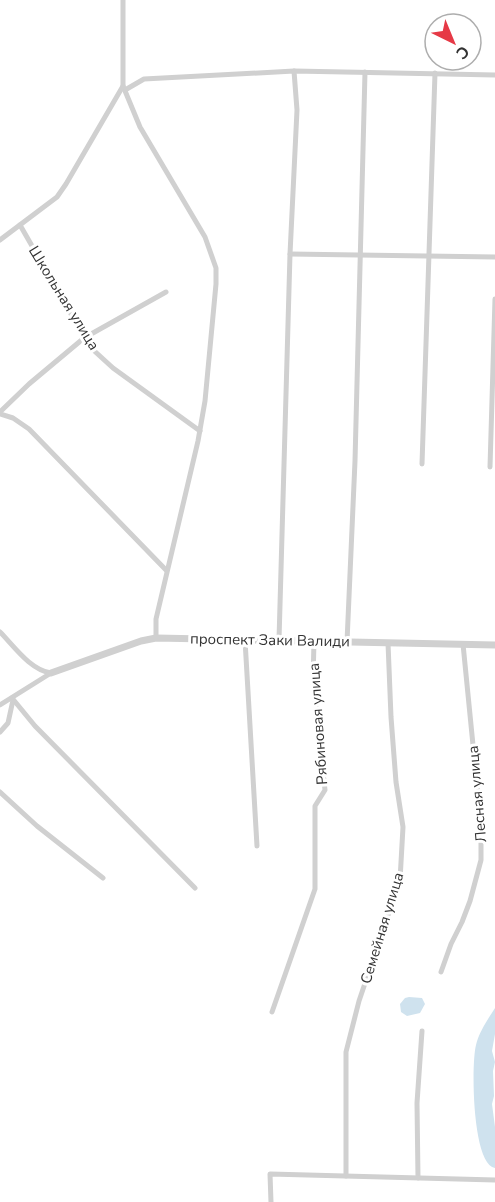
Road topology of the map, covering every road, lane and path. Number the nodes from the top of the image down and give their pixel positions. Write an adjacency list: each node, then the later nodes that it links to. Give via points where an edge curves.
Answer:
1 (123, 0): 6 (street)
2 (294, 71): 3 (street); 6 (street, via 144,79); 9 (street, via 297,111)
3 (365, 72): 4 (street); 10 (street)
4 (435, 73): 5 (street); 11 (street)
5 (495, 75)
6 (124, 88): 7 (street, via 57,196); 17 (street, via 140,127 205,237 216,268)
7 (20, 225): 8 (street); 15 (street, Школьная улица)
8 (0, 240)
9 (290, 254): 10 (street); 24 (street)
10 (360, 256): 11 (street); 26 (street)
11 (429, 256): 12 (street); 18 (street)
12 (495, 257)
13 (166, 292): 15 (street)
14 (495, 299): 19 (street)
15 (84, 338): 16 (street); 17 (street, Школьная улица, via 113,368)
16 (0, 413): 20 (street, via 29,429)
17 (200, 431): 20 (street)
18 (422, 464)
19 (490, 467)
20 (166, 570): 22 (street)
21 (0, 632): 30 (street, via 33,666)
22 (156, 638): 23 (street, проспект Заки Валиди); 30 (street, проспект Заки Валиди)
23 (245, 640): 24 (street, проспект Заки Валиди); 35 (street)
24 (279, 640): 25 (street, проспект Заки Валиди)
25 (314, 641): 26 (street, проспект Заки Валиди); 39 (street, Рябиновая улица, via 313,681 325,790 315,806 315,889)
26 (346, 642): 27 (street, проспект Заки Валиди)
27 (388, 643): 28 (street, проспект Заки Валиди); 41 (street, Семейная улица, via 403,827 402,859 400,880 346,1052)
28 (463, 644): 29 (street, проспект Заки Валиди); 38 (street, Лесная улица, via 481,860 470,901)
29 (495, 645)
30 (51, 673): 31 (street)
31 (12, 699): 32 (street); 33 (street, via 8,723); 37 (street)
32 (0, 705)
33 (0, 732)
34 (0, 792): 36 (street)
35 (257, 846)
36 (102, 878)
37 (195, 888)
38 (441, 972)
39 (273, 1012)
40 (422, 1031): 42 (street, via 417,1103)
41 (346, 1176): 42 (street); 44 (street, via 270,1174)
42 (418, 1178): 43 (street)
43 (495, 1180)
44 (271, 1202)

